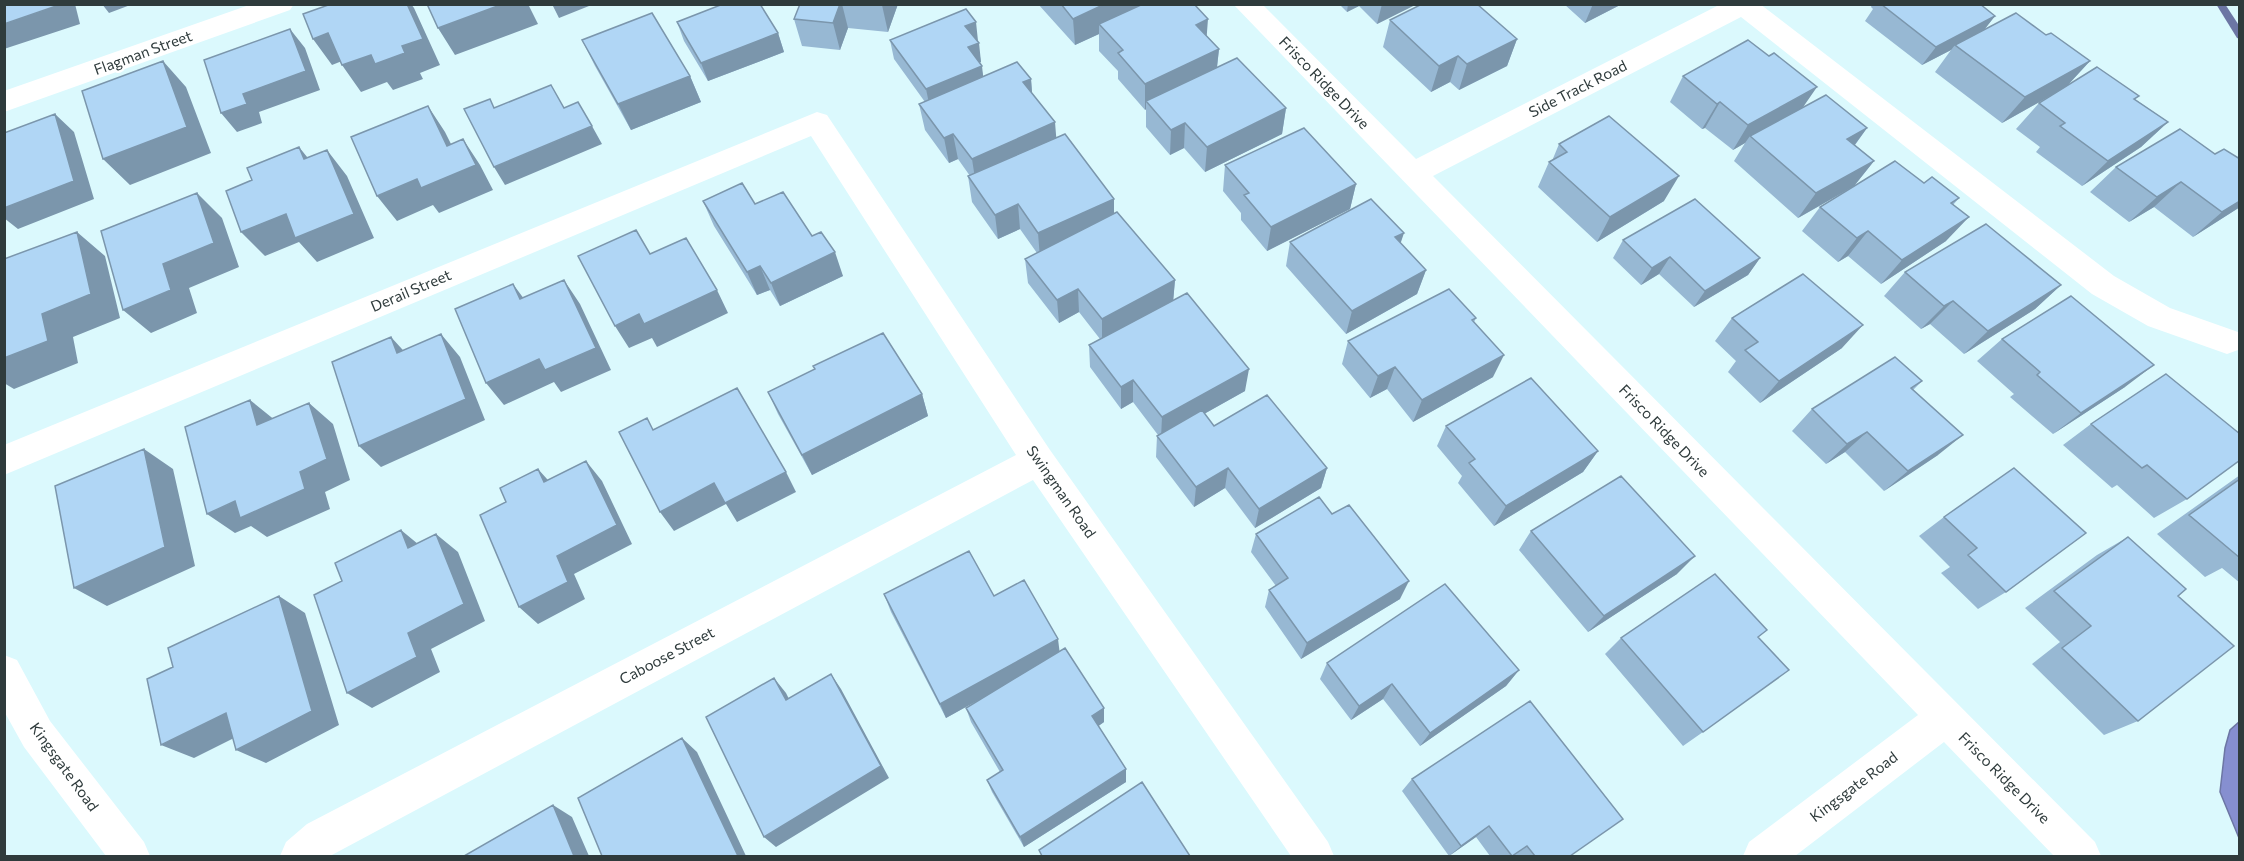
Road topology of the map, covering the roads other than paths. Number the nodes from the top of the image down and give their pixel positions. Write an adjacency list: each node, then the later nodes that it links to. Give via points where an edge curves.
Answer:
1 (281, 4): 4 (street, Flagman Street)
2 (1246, 4): 6 (street, Frisco Ridge Drive)
3 (1743, 5): 6 (street, Side Track Road); 7 (street, via 2103,285 2158,316)
4 (4, 102)
5 (817, 122): 8 (street, Derail Street); 9 (street, Swingman Road)
6 (1412, 174): 11 (street, Frisco Ridge Drive)
7 (2228, 341)
8 (4, 460)
9 (1038, 460): 13 (street, Caboose Street, via 321,838); 14 (street, Swingman Road)
10 (4, 673): 12 (street, Kingsgate Road, via 37,734)
11 (1945, 718): 15 (street, Kingsgate Road); 16 (street, Frisco Ridge Drive)
12 (130, 856)
13 (300, 856)
14 (1314, 856)
15 (1763, 856)
16 (2081, 856)

